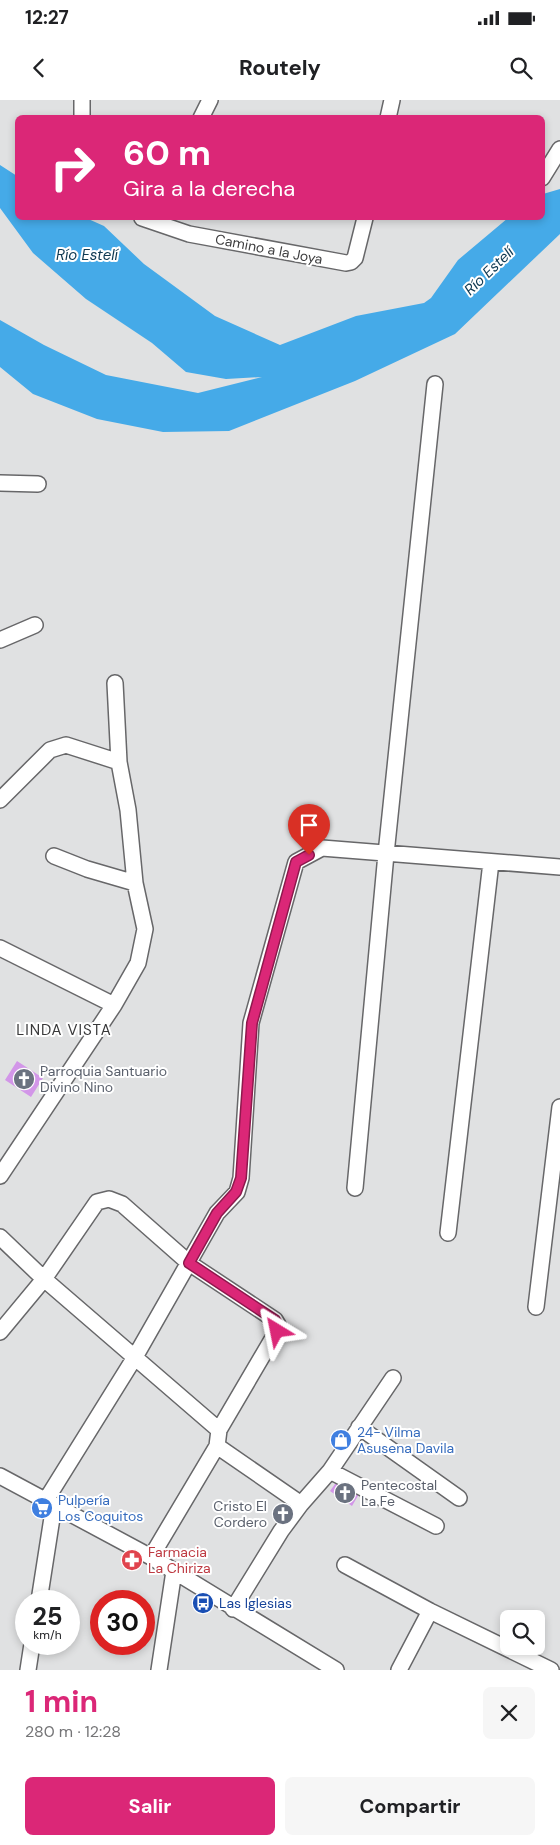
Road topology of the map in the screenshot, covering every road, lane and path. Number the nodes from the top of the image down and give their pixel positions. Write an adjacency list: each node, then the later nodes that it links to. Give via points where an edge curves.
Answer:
1 (82, 100): 4 (street)
2 (210, 100): 5 (street)
3 (392, 100): 6 (street)
4 (82, 115)
5 (202, 115)
6 (389, 115)
7 (560, 149): 8 (street)
8 (545, 173)
9 (148, 220): 10 (street, Camino a la Joya, via 189,234 346,263 355,258)
10 (364, 220)
11 (435, 384): 19 (street)
12 (0, 483): 13 (street)
13 (38, 484)
14 (35, 625): 15 (street)
15 (0, 640)
16 (115, 684): 17 (street)
17 (119, 762): 18 (street, via 66,745 50,750); 23 (street, via 128,810)
18 (0, 800)
19 (386, 854): 21 (street); 28 (street); 31 (street, via 322,848 296,862 252,1023 241,1178 236,1192 217,1213)
20 (54, 856): 23 (street)
21 (491, 862): 22 (street); 29 (street)
22 (560, 867)
23 (135, 883): 25 (street, via 144,928 138,963)
24 (0, 948): 25 (street)
25 (114, 1005): 27 (street)
26 (560, 1107): 33 (street)
27 (0, 1176)
28 (355, 1188)
29 (448, 1233)
30 (0, 1238): 32 (street)
31 (189, 1263): 32 (street, via 122,1204 109,1199 97,1202); 35 (street); 38 (street, via 278,1325)
32 (44, 1279): 34 (street); 35 (street)
33 (536, 1307)
34 (0, 1332)
35 (135, 1357): 38 (street); 43 (street)
36 (394, 1378): 37 (street)
37 (359, 1427): 40 (street); 42 (street)
38 (219, 1430): 39 (street)
39 (217, 1446): 44 (street); 46 (street)
40 (330, 1470): 44 (street); 45 (street)
41 (0, 1476): 43 (street)
42 (459, 1498)
43 (50, 1503): 46 (street); 49 (street)
44 (301, 1504): 50 (street)
45 (436, 1526)
46 (151, 1557): 48 (street)
47 (345, 1564): 51 (street)
48 (174, 1571): 50 (street); 54 (street)
49 (40, 1590)
50 (233, 1609): 55 (street)
51 (430, 1611): 56 (street); 57 (street)
52 (30, 1655): 53 (street)
53 (28, 1670)
54 (159, 1670)
55 (336, 1670)
56 (399, 1670)
57 (551, 1670)

